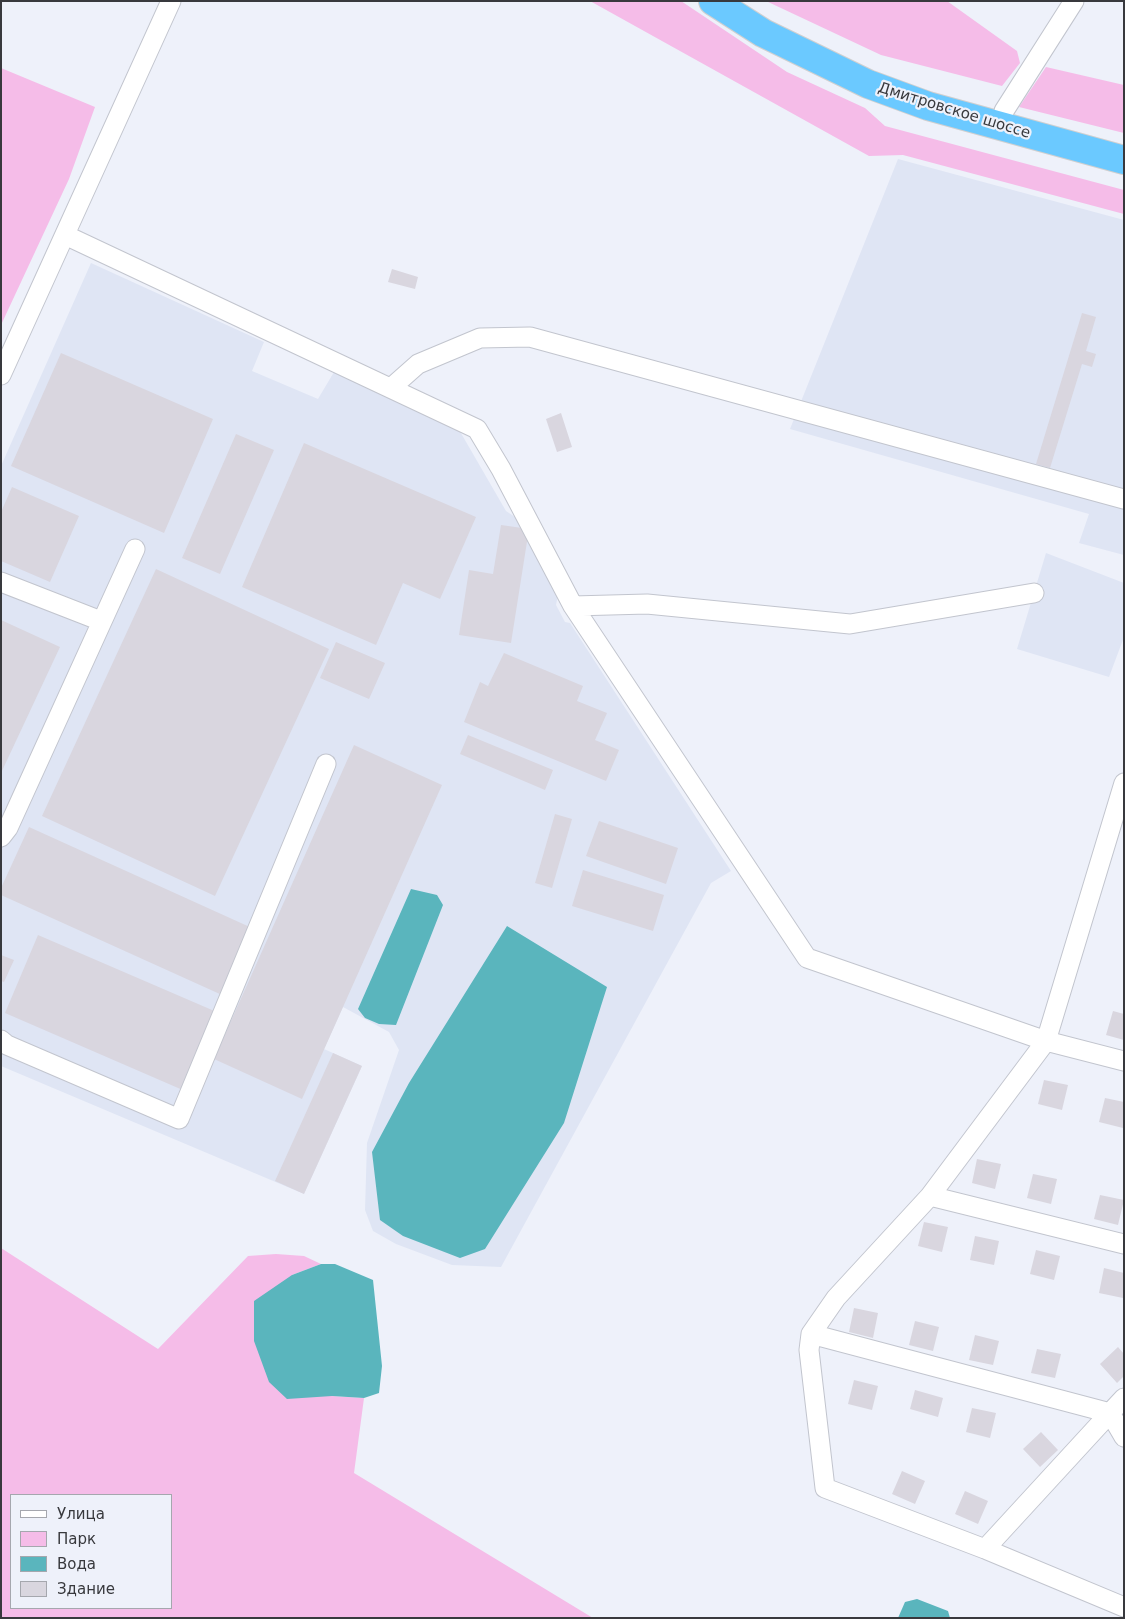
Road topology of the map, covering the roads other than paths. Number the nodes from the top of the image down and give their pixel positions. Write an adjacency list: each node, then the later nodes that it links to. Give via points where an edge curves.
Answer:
1 (171, 1): 8 (street)
2 (712, 1): 7 (highway, Дмитровское шоссе, via 771,37 868,84 928,106)
3 (742, 1): 5 (highway, Дмитровское шоссе, via 875,70)
4 (1074, 1): 5 (street)
5 (1004, 111): 6 (highway, Дмитровское шоссе)
6 (1124, 142)
7 (1124, 160)
8 (65, 235): 9 (street); 10 (street)
9 (1, 376)
10 (392, 387): 11 (street, via 418,364 480,338 530,337); 15 (street, via 478,429)
11 (1124, 499)
12 (135, 549): 16 (street)
13 (1, 582): 16 (street)
14 (1034, 593): 15 (street, via 850,624 647,604)
15 (573, 606): 21 (street, via 807,958)
16 (101, 622): 19 (street)
17 (326, 764): 20 (street, via 179,1119)
18 (1124, 783): 21 (street)
19 (1, 837)
20 (1, 1040)
21 (1046, 1041): 22 (street); 23 (street)
22 (1124, 1061)
23 (930, 1196): 24 (street); 25 (street, via 836,1298)
24 (1124, 1244)
25 (811, 1334): 27 (street); 29 (street, via 809,1350 825,1488)
26 (1124, 1398): 27 (street)
27 (1110, 1412): 28 (street); 29 (street)
28 (1124, 1437)
29 (986, 1549): 30 (street)
30 (1124, 1607)

